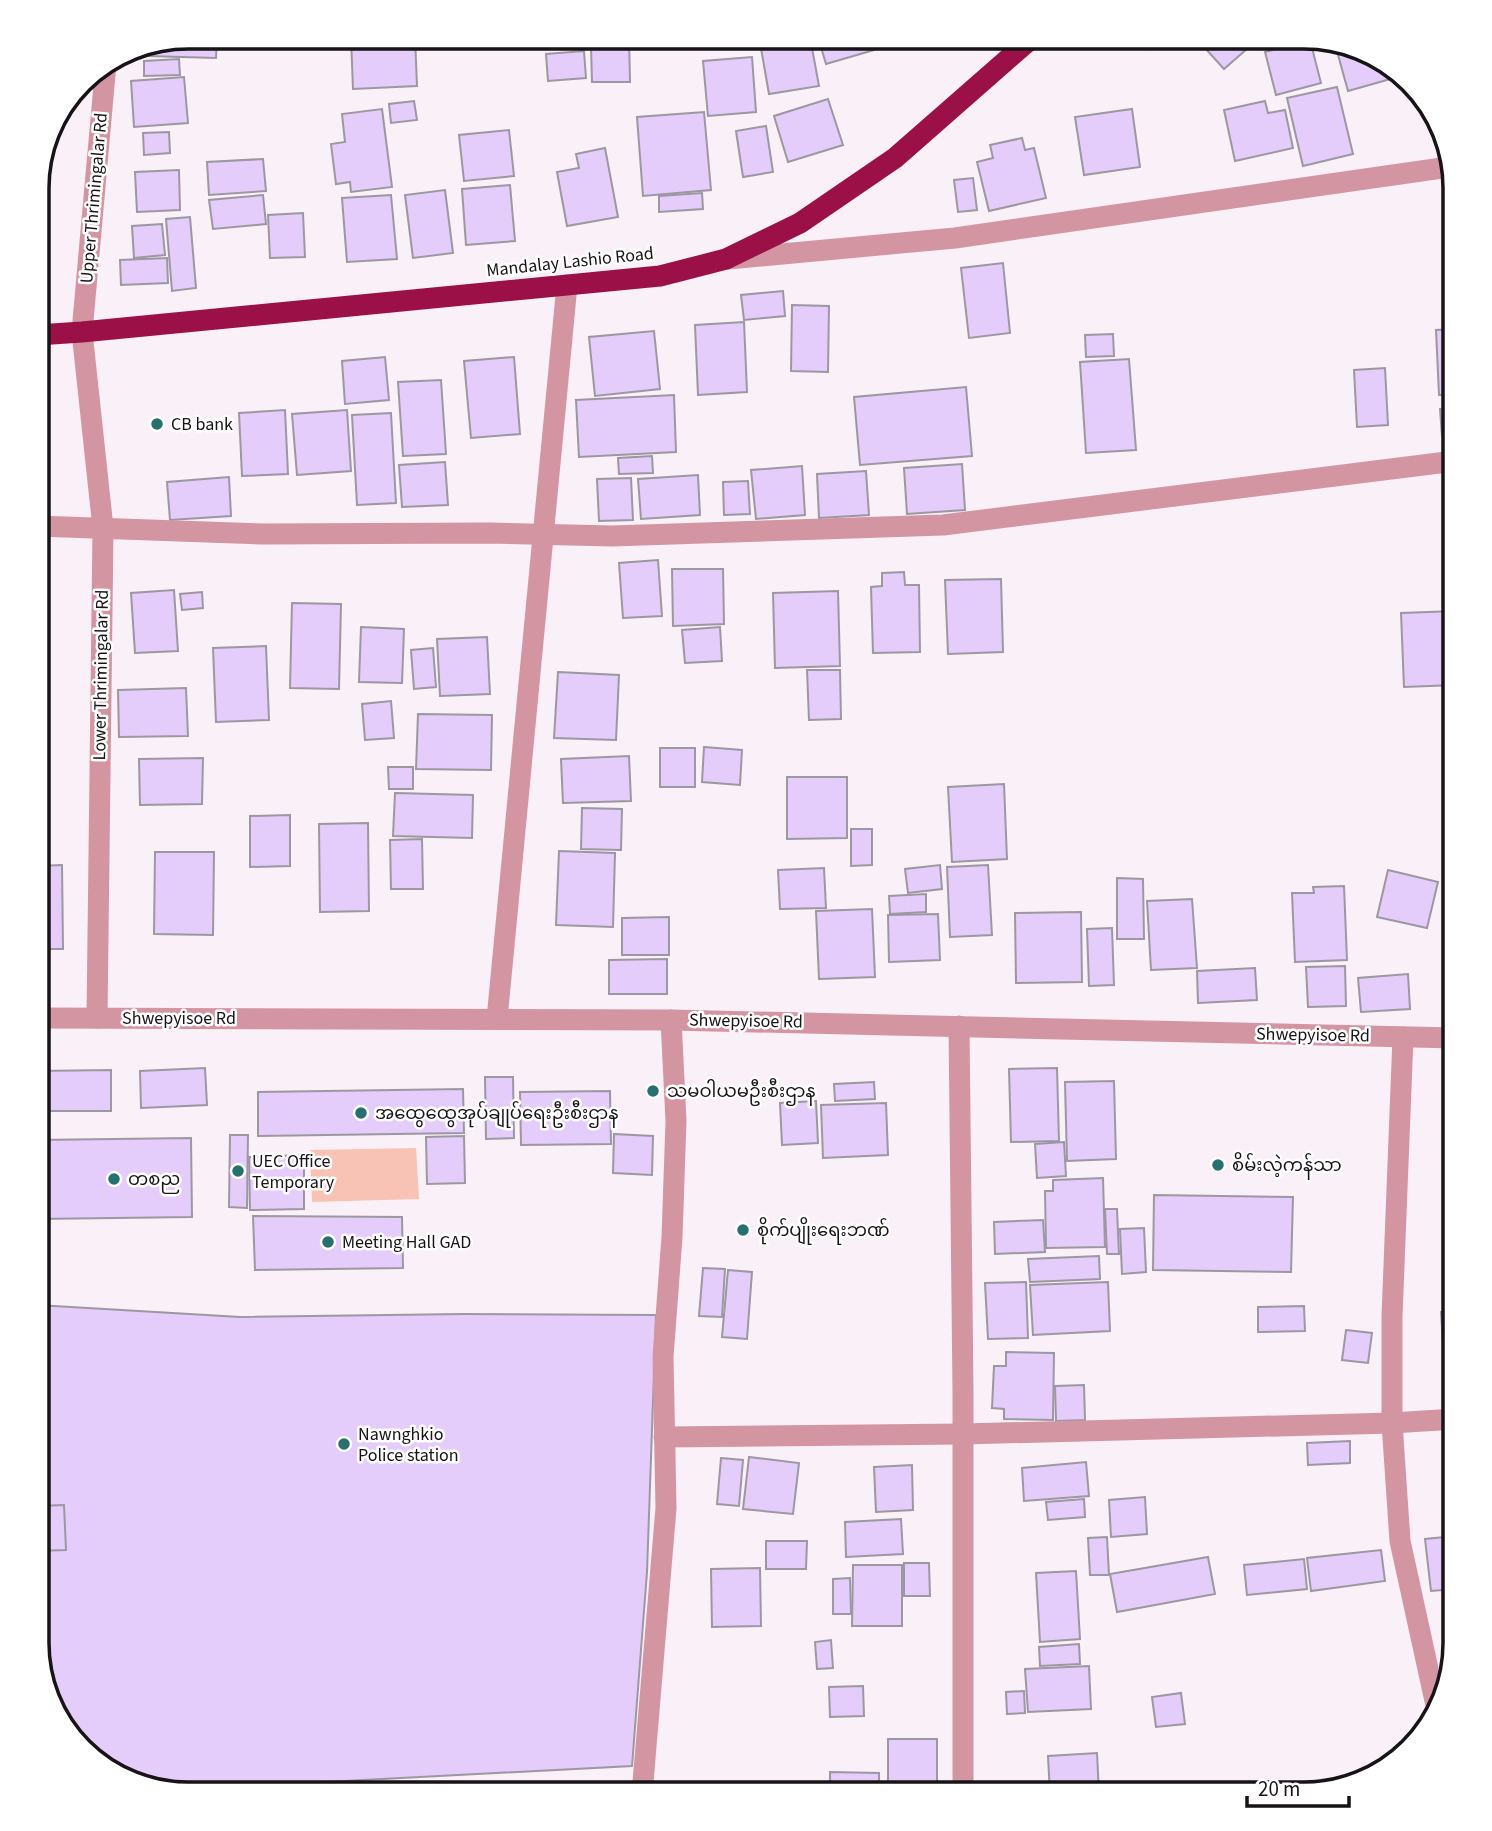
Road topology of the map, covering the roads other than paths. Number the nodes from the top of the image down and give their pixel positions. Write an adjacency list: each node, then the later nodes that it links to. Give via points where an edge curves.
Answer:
1 (1019, 49): 4 (highway, Mandalay Lashio Road, via 895,158 800,223)
2 (105, 78): 6 (street, Upper Thrimingalar Rd)
3 (1441, 168): 4 (street, via 955,238)
4 (726, 259): 5 (highway, Mandalay Lashio Road, via 660,276)
5 (567, 285): 6 (highway, Mandalay Lashio Road); 11 (street)
6 (82, 332): 7 (highway, Mandalay Lashio Road); 10 (street, Lower Thrimingalar Rd)
7 (49, 334)
8 (1443, 462): 11 (street, via 943,525)
9 (49, 526): 10 (street)
10 (103, 528): 11 (street); 13 (street, Lower Thrimingalar Rd)
11 (544, 535): 14 (street)
12 (49, 1018): 13 (street, Shwepyisoe Rd)
13 (97, 1018): 14 (street, Shwepyisoe Rd)
14 (498, 1019): 15 (street, Shwepyisoe Rd)
15 (671, 1020): 16 (street, Shwepyisoe Rd); 22 (street, via 676,1121 663,1357)
16 (959, 1026): 17 (street, Shwepyisoe Rd); 21 (street)
17 (1403, 1037): 18 (street, Shwepyisoe Rd); 20 (street)
18 (1443, 1038)
19 (1443, 1420): 20 (street)
20 (1392, 1423): 21 (street); 23 (street, via 1400,1541)
21 (963, 1434): 22 (street); 25 (street)
22 (664, 1437): 24 (street, via 666,1508)
23 (1433, 1693)
24 (643, 1782)
25 (963, 1782)

